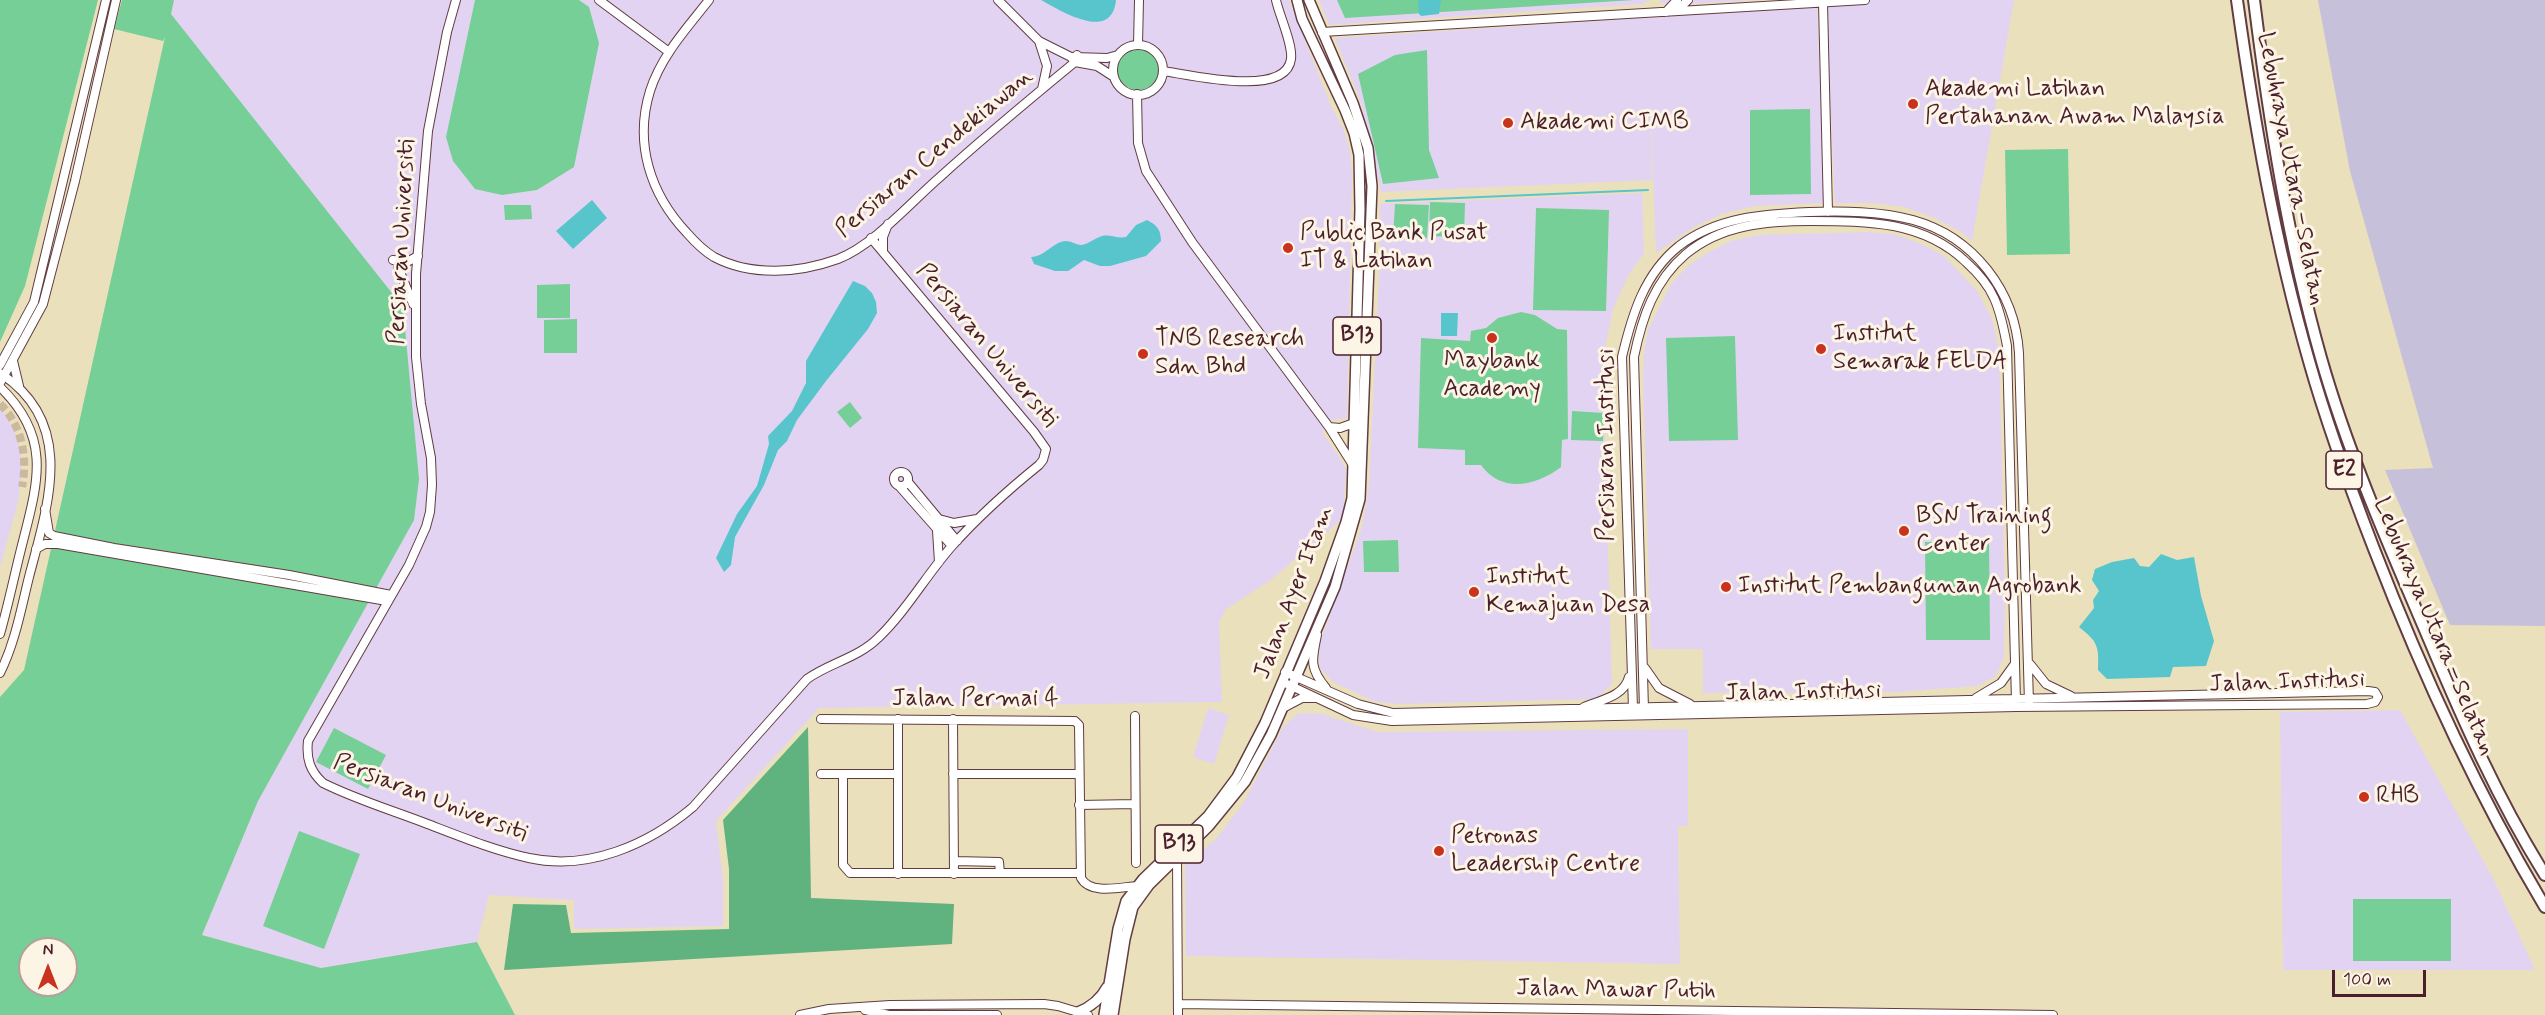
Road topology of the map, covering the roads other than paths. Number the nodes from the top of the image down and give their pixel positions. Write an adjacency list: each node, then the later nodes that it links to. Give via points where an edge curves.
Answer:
1 (106, 0): 36 (street, via 36,294)
2 (116, 0): 36 (street, via 43,304)
3 (456, 0): 34 (street, Persiaran Universiti, via 428,131)
4 (599, 0): 22 (street)
5 (709, 0): 22 (street, Persiaran Cendekiawan)
6 (998, 0): 20 (street)
7 (1139, 0): 21 (street)
8 (1276, 0): 25 (street, via 1292,54 1288,69 1280,76 1258,82)
9 (1297, 0): 40 (main road, Jalan Ayer Itam / B13, via 1354,133 1359,155)
10 (1309, 0): 19 (main road, Jalan Ayer Itam / B13)
11 (1677, 0): 18 (street)
12 (1688, 0): 17 (street)
13 (1865, 0): 16 (street)
14 (2237, 0): 99 (highway, Lebuhraya Utara–Selatan / E2, via 2253,115 2285,270 2340,461 2449,727)
15 (2254, 0): 95 (highway, Lebuhraya Utara–Selatan / E2, via 2268,110 2289,219 2321,358 2350,447 2463,720)
16 (1822, 3): 17 (street); 29 (street)
17 (1677, 11): 18 (street)
18 (1666, 12): 19 (street)
19 (1322, 32): 53 (main road, Jalan Ayer Itam / B13, via 1353,102 1368,148 1372,186 1360,499 1335,586)
20 (1039, 41): 24 (street); 27 (street, via 1047,66)
21 (1138, 45): 23 (street, via 1125,48); 25 (street, via 1155,51)
22 (669, 52): 32 (street, Persiaran Cendekiawan, via 650,92 644,118 644,152 664,207 694,240 714,256 772,271 813,267)
23 (1118, 55): 24 (street); 26 (street)
24 (1074, 58): 26 (street); 27 (street, Persiaran Cendekiawan)
25 (1163, 71): 28 (street, via 1153,89)
26 (1114, 77): 28 (street, via 1125,91)
27 (1042, 90): 30 (street, Persiaran Cendekiawan)
28 (1137, 94): 41 (street, via 1138,143 1146,171 1192,242)
29 (1828, 212): 55 (street, Persiaran Institusi, via 1893,216 1946,234 1991,274 2010,306 2018,333); 58 (street, Persiaran Institusi, via 1736,219 1705,229 1658,267 1640,294 1622,357)
30 (889, 222): 31 (street, Persiaran Cendekiawan); 33 (street)
31 (871, 238): 32 (street, Persiaran Cendekiawan); 33 (street, Persiaran Universiti)
32 (857, 248): 33 (street)
33 (883, 252): 47 (street, Persiaran Universiti, via 1046,449 1039,465)
34 (418, 256): 35 (street, Persiaran Universiti); 35 (street, via 395,263)
35 (415, 311): 52 (street, Persiaran Universiti, via 432,494 426,527)
36 (6, 357): 37 (street); 38 (street); 39 (street)
37 (0, 364)
38 (1, 380): 39 (street); 54 (street, via 28,423 37,452 37,481)
39 (19, 386): 45 (street, via 37,409 51,452 51,487)
40 (1354, 423): 41 (street); 42 (main road, Jalan Ayer Itam / B13)
41 (1329, 427): 42 (street)
42 (1354, 466): 59 (main road, Jalan Ayer Itam / B13, via 1346,522)
43 (909, 482): 44 (street); 44 (street, via 905,473 897,473 894,480); 46 (street)
44 (900, 487): 48 (street)
45 (45, 509): 50 (street); 52 (street, via 49,533 54,536)
46 (938, 519): 47 (street, via 954,523); 49 (street)
47 (977, 519): 49 (street, Persiaran Universiti)
48 (936, 528): 49 (street); 51 (street)
49 (954, 543): 51 (street, Persiaran Universiti)
50 (36, 549): 52 (street, via 58,544); 60 (street, via 12,645)
51 (939, 562): 52 (street, Persiaran Universiti, via 879,638 807,679 693,807 630,847 574,860 531,858 484,845 334,788 315,776 307,757 308,741)
52 (389, 598)
53 (1320, 619): 61 (main road, Jalan Ayer Itam / B13); 64 (street, via 1312,660)
54 (0, 634)
55 (2028, 659): 65 (street, via 2046,684); 69 (street, Persiaran Institusi)
56 (2015, 663): 57 (street, Persiaran Institusi, via 2007,346 1994,297 1956,252 1920,233 1882,223 1793,221 1737,228 1698,246 1685,255 1652,296 1640,326 1634,357); 67 (street, via 2001,683); 68 (street, Persiaran Institusi)
57 (1642, 664): 70 (street, via 1659,688); 72 (street, Persiaran Institusi)
58 (1631, 667): 71 (street, Persiaran Institusi); 73 (street, via 1621,692)
59 (1285, 672): 61 (street, Jalan Institusi); 62 (main road, Jalan Ayer Itam / B13)
60 (0, 673)
61 (1295, 676): 63 (main road, Jalan Ayer Itam / B13); 64 (street, Jalan Institusi)
62 (1281, 681): 63 (street, Jalan Institusi); 96 (main road, Jalan Ayer Itam / B13, via 1238,777 1208,816)
63 (1291, 686): 66 (street, Jalan Institusi); 74 (main road, Jalan Ayer Itam / B13)
64 (1328, 691): 73 (street, Jalan Institusi, via 1393,713)
65 (2076, 697): 69 (street, Jalan Institusi); 69 (street, Jalan Institusi, via 2368,691 2378,697 2367,704)
66 (1318, 698): 74 (street, via 1302,698); 76 (street, Jalan Institusi, via 1353,715 1392,721)
67 (1972, 699): 68 (street, Jalan Institusi); 70 (street, Jalan Institusi)
68 (2016, 703): 69 (street, Jalan Institusi); 77 (street, Jalan Institusi)
69 (2029, 703)
70 (1693, 706): 72 (street, Jalan Institusi)
71 (1633, 707): 72 (street, Jalan Institusi); 73 (street, Jalan Institusi); 76 (street, Persiaran Institusi)
72 (1643, 707): 77 (street, Persiaran Institusi)
73 (1580, 708)
74 (1281, 709): 88 (main road, Jalan Ayer Itam / B13, via 1245,782)
75 (1135, 716): 86 (street)
76 (1633, 717): 77 (street, Jalan Institusi)
77 (1644, 717)
78 (821, 719): 79 (street, Jalan Permai 4)
79 (898, 719): 80 (street, Jalan Permai 4); 83 (street)
80 (953, 719): 84 (street); 85 (street, Jalan Permai 4, via 1075,721)
81 (821, 774): 82 (street)
82 (843, 774): 83 (street); 93 (street, via 845,870)
83 (898, 774): 93 (street)
84 (953, 774): 85 (street); 89 (street)
85 (1079, 774): 87 (street, Jalan Permai 4)
86 (1135, 804): 87 (street); 90 (street)
87 (1079, 805): 92 (street, Jalan Permai 4)
88 (1177, 858): 102 (street); 119 (main road, Jalan Ayer Itam / B13, via 1133,907)
89 (954, 861): 91 (street, via 999,862); 94 (street)
90 (1136, 863)
91 (1000, 873): 92 (street); 94 (street)
92 (1081, 873): 97 (street, via 1082,882 1088,886)
93 (898, 874): 94 (street)
94 (954, 874)
95 (2545, 875)
96 (1137, 886): 97 (street); 98 (main road, Jalan Ayer Itam / B13)
97 (1116, 888): 98 (street, via 1124,892)
98 (1126, 901): 100 (main road, Jalan Ayer Itam / B13)
99 (2545, 908)
100 (1111, 980): 107 (main road, via 1102,997); 118 (main road, Jalan Ayer Itam / B13)
101 (943, 1003): 103 (street); 107 (street, via 1044,1004); 111 (street)
102 (1178, 1004): 104 (street, Jalan Mawar Putih); 120 (street)
103 (855, 1008): 111 (street, via 889,1015); 115 (street)
104 (1306, 1011): 105 (street, Jalan Mawar Putih)
105 (1368, 1011): 106 (street, Jalan Mawar Putih)
106 (1413, 1011): 108 (street, Jalan Mawar Putih)
107 (1078, 1012): 117 (street)
108 (1521, 1012): 109 (street, Jalan Mawar Putih)
109 (1598, 1013): 110 (street, Jalan Mawar Putih)
110 (1688, 1013): 112 (street, Jalan Mawar Putih)
111 (944, 1014): 116 (street)
112 (1745, 1014): 113 (street, Jalan Mawar Putih)
113 (1826, 1014): 114 (street, Jalan Mawar Putih)
114 (1945, 1014): 121 (street, Jalan Mawar Putih)
115 (800, 1015)
116 (997, 1015)
117 (1088, 1015)
118 (1104, 1015)
119 (1113, 1015)
120 (1178, 1015)
121 (2053, 1015)

